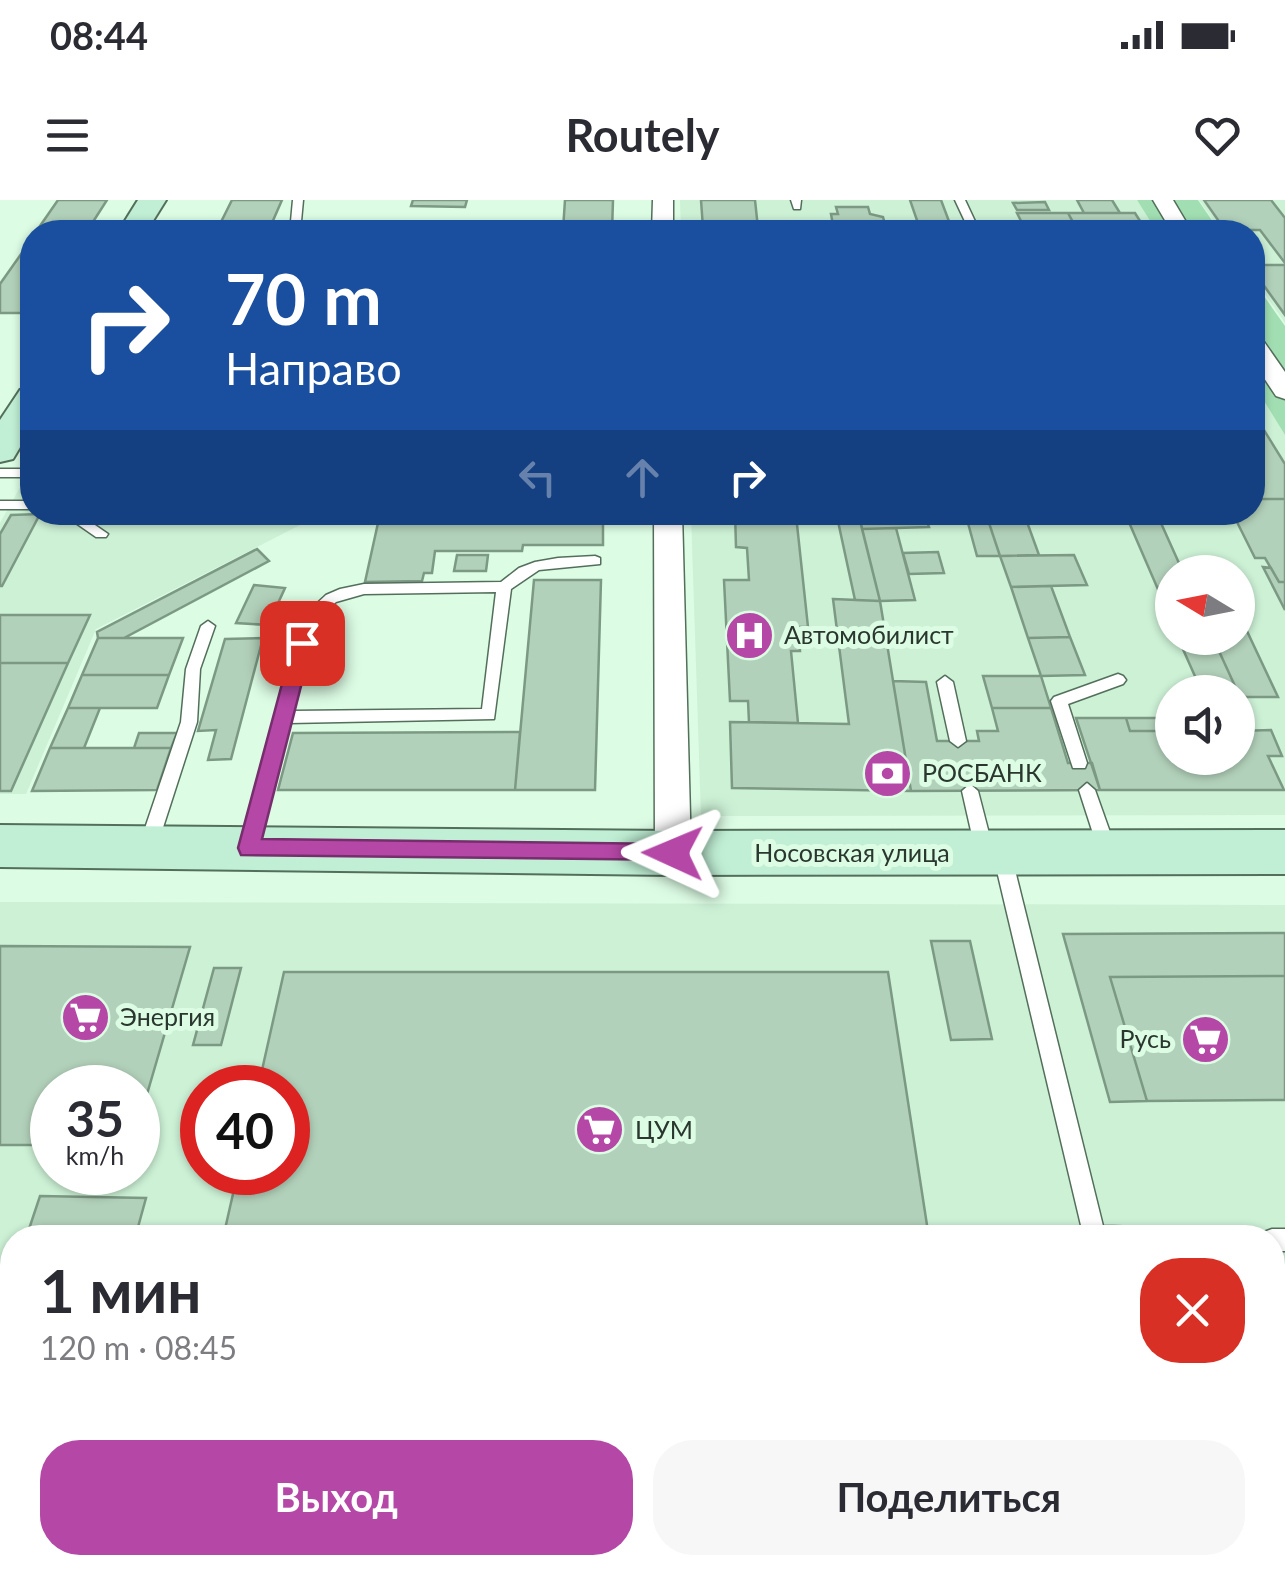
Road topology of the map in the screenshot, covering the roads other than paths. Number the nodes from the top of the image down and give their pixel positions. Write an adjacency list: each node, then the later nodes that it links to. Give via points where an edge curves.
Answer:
1 (1265, 361): 2 (street)
2 (1285, 391)
3 (20, 417): 4 (street)
4 (0, 451)
5 (87, 525): 7 (lane)
6 (668, 525): 22 (street)
7 (101, 534)
8 (595, 561): 9 (lane, via 538,564)
9 (504, 587): 13 (lane, via 364,588 324,600 311,616); 13 (lane, via 489,714)
10 (208, 626): 19 (lane, via 192,670 189,722)
11 (1118, 680): 15 (lane, via 1059,701)
12 (945, 682): 14 (lane)
13 (283, 717): 20 (lane)
14 (958, 741)
15 (1079, 763)
16 (970, 790): 23 (lane)
17 (1087, 790): 24 (lane)
18 (0, 846): 19 (street, Носовская улица)
19 (147, 848): 20 (street, Носовская улица)
20 (249, 848): 22 (street, Носовская улица)
21 (1285, 852): 24 (street, Носовская улица)
22 (673, 853): 23 (street, Носовская улица)
23 (993, 853): 24 (street, Носовская улица); 25 (lane)
24 (1108, 853)
25 (1092, 1225)

